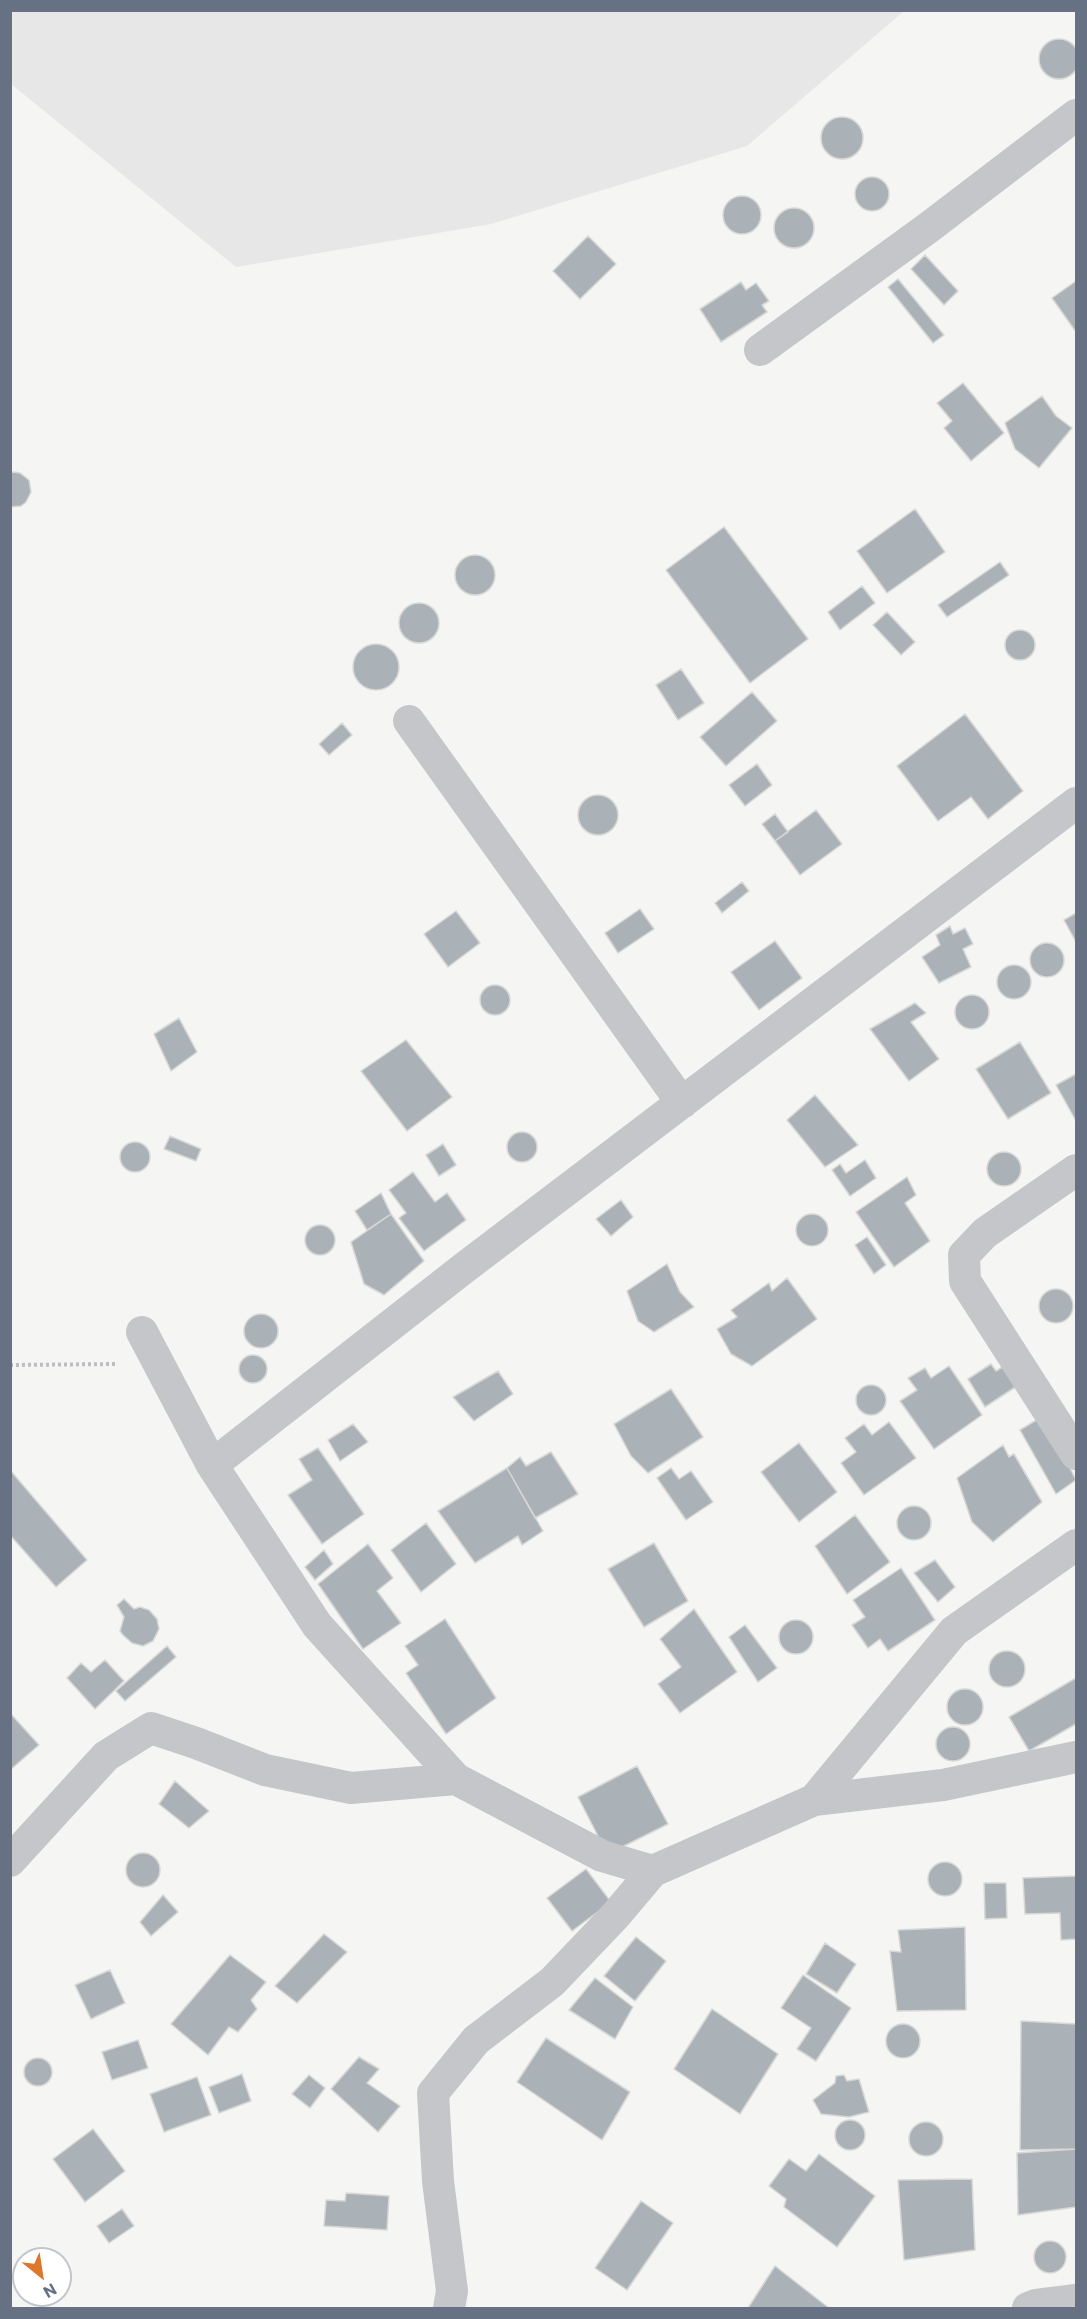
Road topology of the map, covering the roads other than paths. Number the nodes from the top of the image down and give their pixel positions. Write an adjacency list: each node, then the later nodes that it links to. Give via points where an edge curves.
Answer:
1 (1077, 115): 2 (street)
2 (760, 350)
3 (409, 721): 5 (street)
4 (1077, 803): 5 (street)
5 (682, 1103): 9 (street)
6 (1077, 1170): 8 (street, via 985,1233 964,1255 965,1281)
7 (142, 1332): 9 (street)
8 (1077, 1454)
9 (212, 1465): 12 (street, via 316,1625)
10 (1077, 1545): 13 (street, via 954,1631)
11 (1077, 1757): 13 (street, via 943,1785)
12 (456, 1779): 14 (street, via 351,1788 265,1770 151,1728 106,1756); 15 (street, via 602,1856)
13 (814, 1800): 15 (street)
14 (10, 1861)
15 (653, 1872): 17 (street, via 552,1982 476,2040 433,2093 438,2181 452,2291)
16 (1077, 2300): 18 (street)
17 (449, 2308)
18 (1028, 2308)

